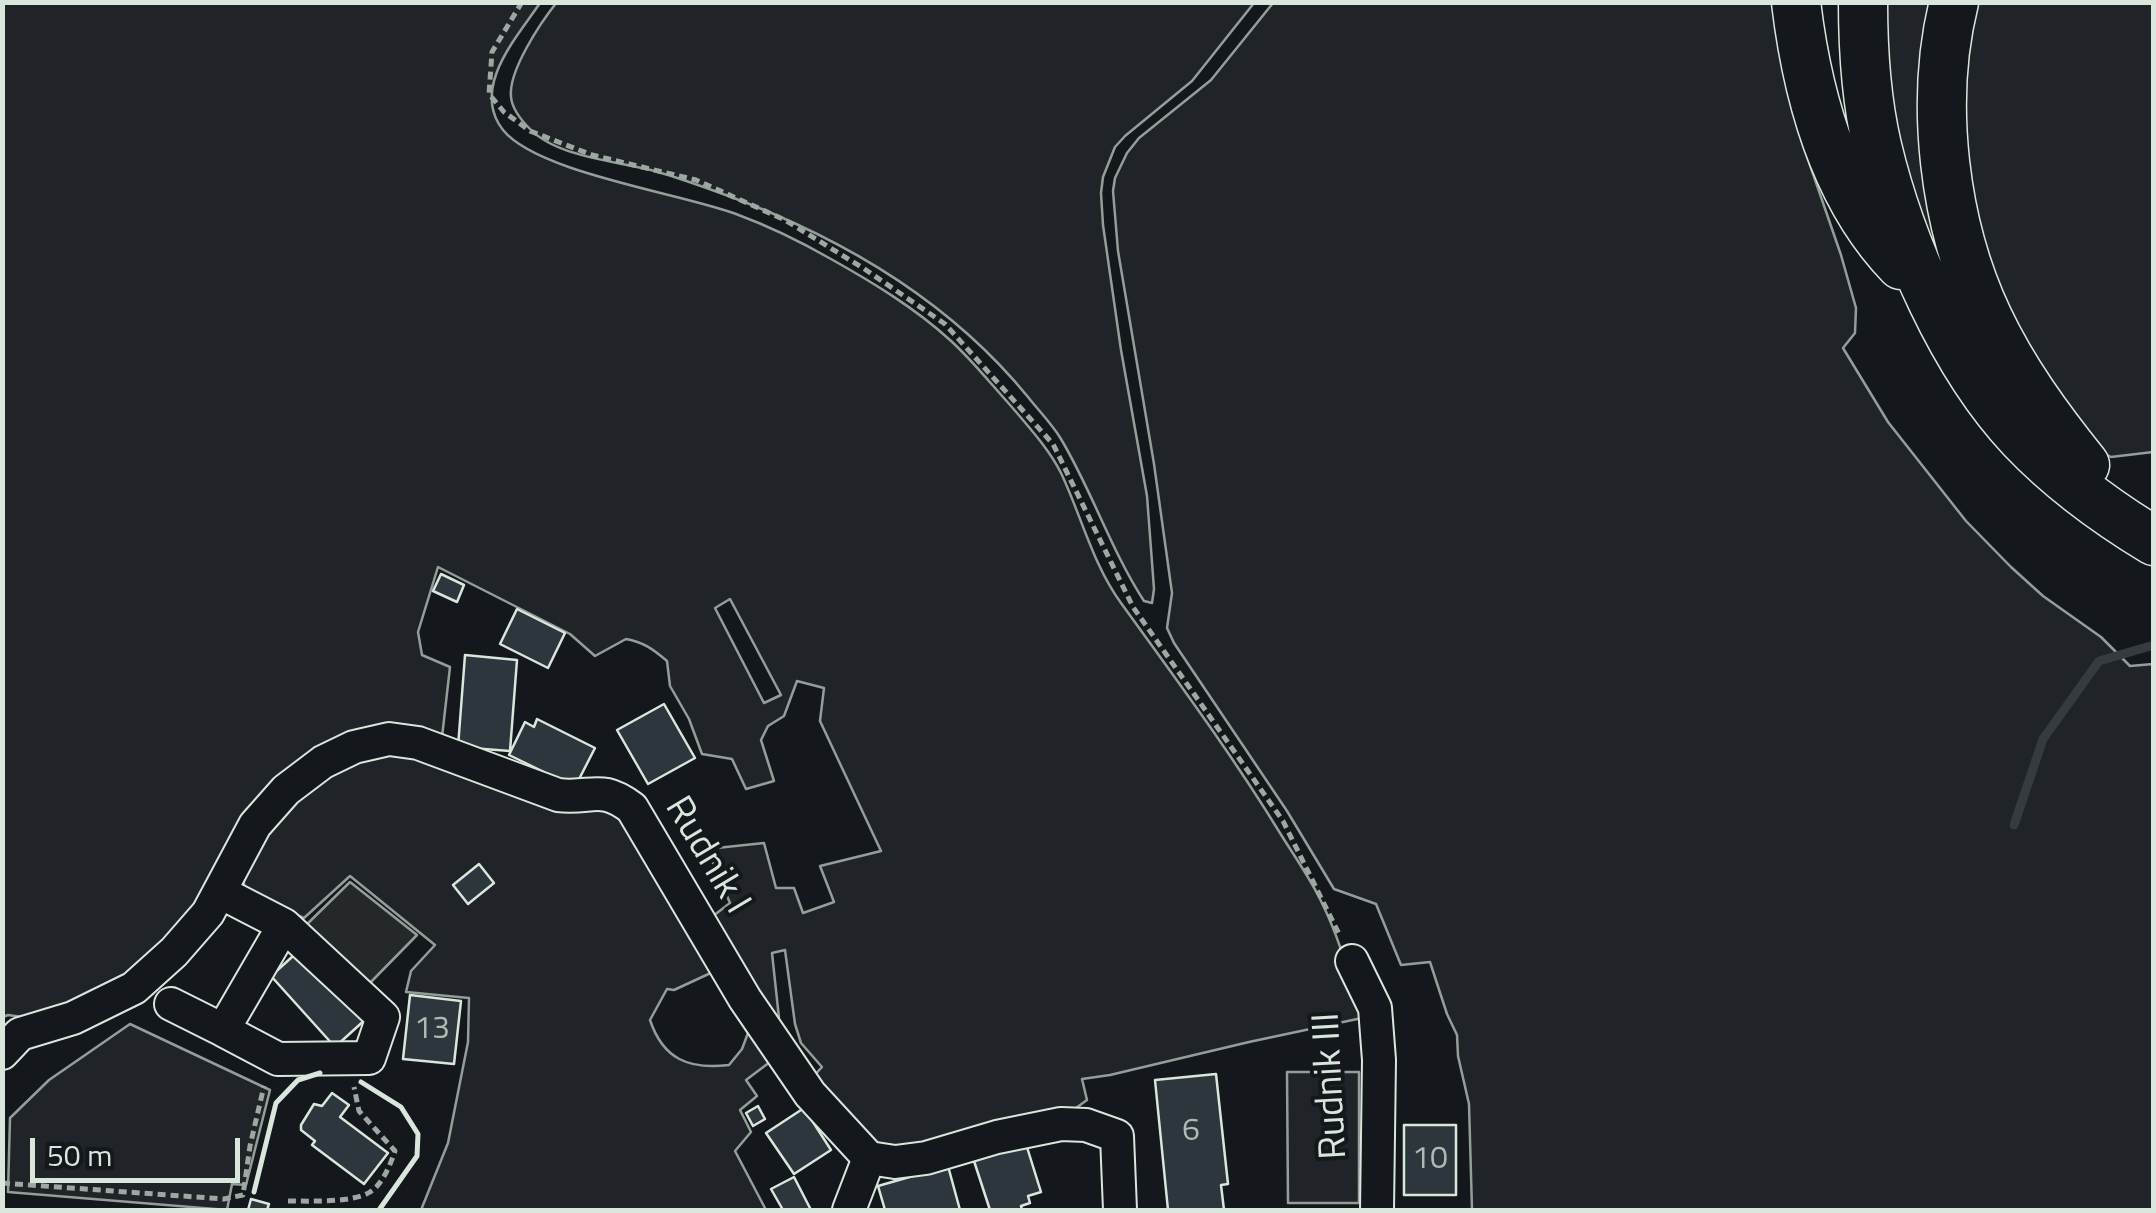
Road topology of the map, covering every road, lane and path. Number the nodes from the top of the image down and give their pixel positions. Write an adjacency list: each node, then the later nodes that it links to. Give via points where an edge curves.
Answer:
1 (522, 2): 9 (path, via 492,52 489,94 504,112 545,137 696,180 785,220 946,324 1052,444 1133,607 1282,821)
2 (1796, 2): 5 (highway, via 1835,164 1874,235)
3 (1863, 2): 5 (highway, via 1877,146)
4 (1954, 2): 6 (highway, via 1943,62 1942,133 1970,276 2032,396)
5 (1931, 296): 6 (highway, via 1964,359 2014,428 2058,473)
6 (2145, 536)
7 (220, 892): 8 (street); 12 (street, Rudnik I, via 174,952 134,988 20,1034); 15 (street, Rudnik I, via 255,825 286,790 354,747 389,739 418,743 558,795 616,796 632,808 810,1094)
8 (284, 925): 11 (street); 13 (street, via 383,1017)
9 (1352, 960): 20 (street, Rudnik III, via 1374,1008)
10 (171, 1004): 11 (street)
11 (224, 1030): 14 (street)
12 (2, 1052)
13 (368, 1058): 14 (street); 17 (path, via 354,1084 358,1111 395,1151 389,1168 373,1191 359,1197)
14 (278, 1060): 16 (path, via 259,1105 243,1195)
15 (869, 1158): 18 (street); 19 (street, via 926,1158 997,1137 1086,1125 1117,1136)
16 (2, 1184)
17 (288, 1202)
18 (849, 1210)
19 (1120, 1210)
20 (1376, 1210)

